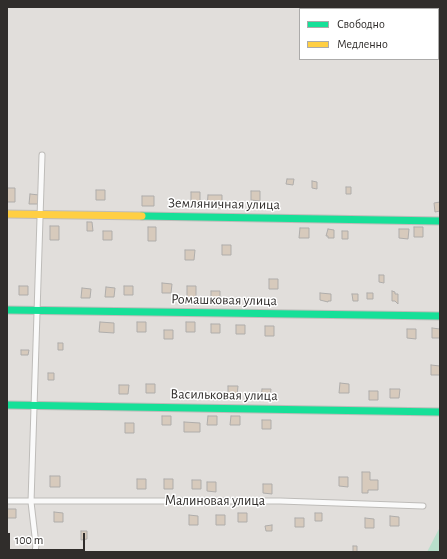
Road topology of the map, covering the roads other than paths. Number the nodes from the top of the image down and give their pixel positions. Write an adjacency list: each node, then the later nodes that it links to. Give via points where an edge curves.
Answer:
1 (42, 155): 3 (street)
2 (7, 214): 3 (street, Земляничная улица)
3 (40, 214): 4 (street, Земляничная улица); 6 (street)
4 (440, 221)
5 (7, 310): 6 (street, Ромашковая улица)
6 (37, 311): 7 (street, Ромашковая улица); 9 (street)
7 (440, 316)
8 (7, 405): 9 (street, Васильковая улица)
9 (34, 405): 10 (street, Васильковая улица); 12 (street)
10 (440, 412)
11 (7, 501): 12 (street, Малиновая улица)
12 (32, 502): 13 (street, Малиновая улица, via 280,501); 14 (street)
13 (423, 506)
14 (35, 552)

